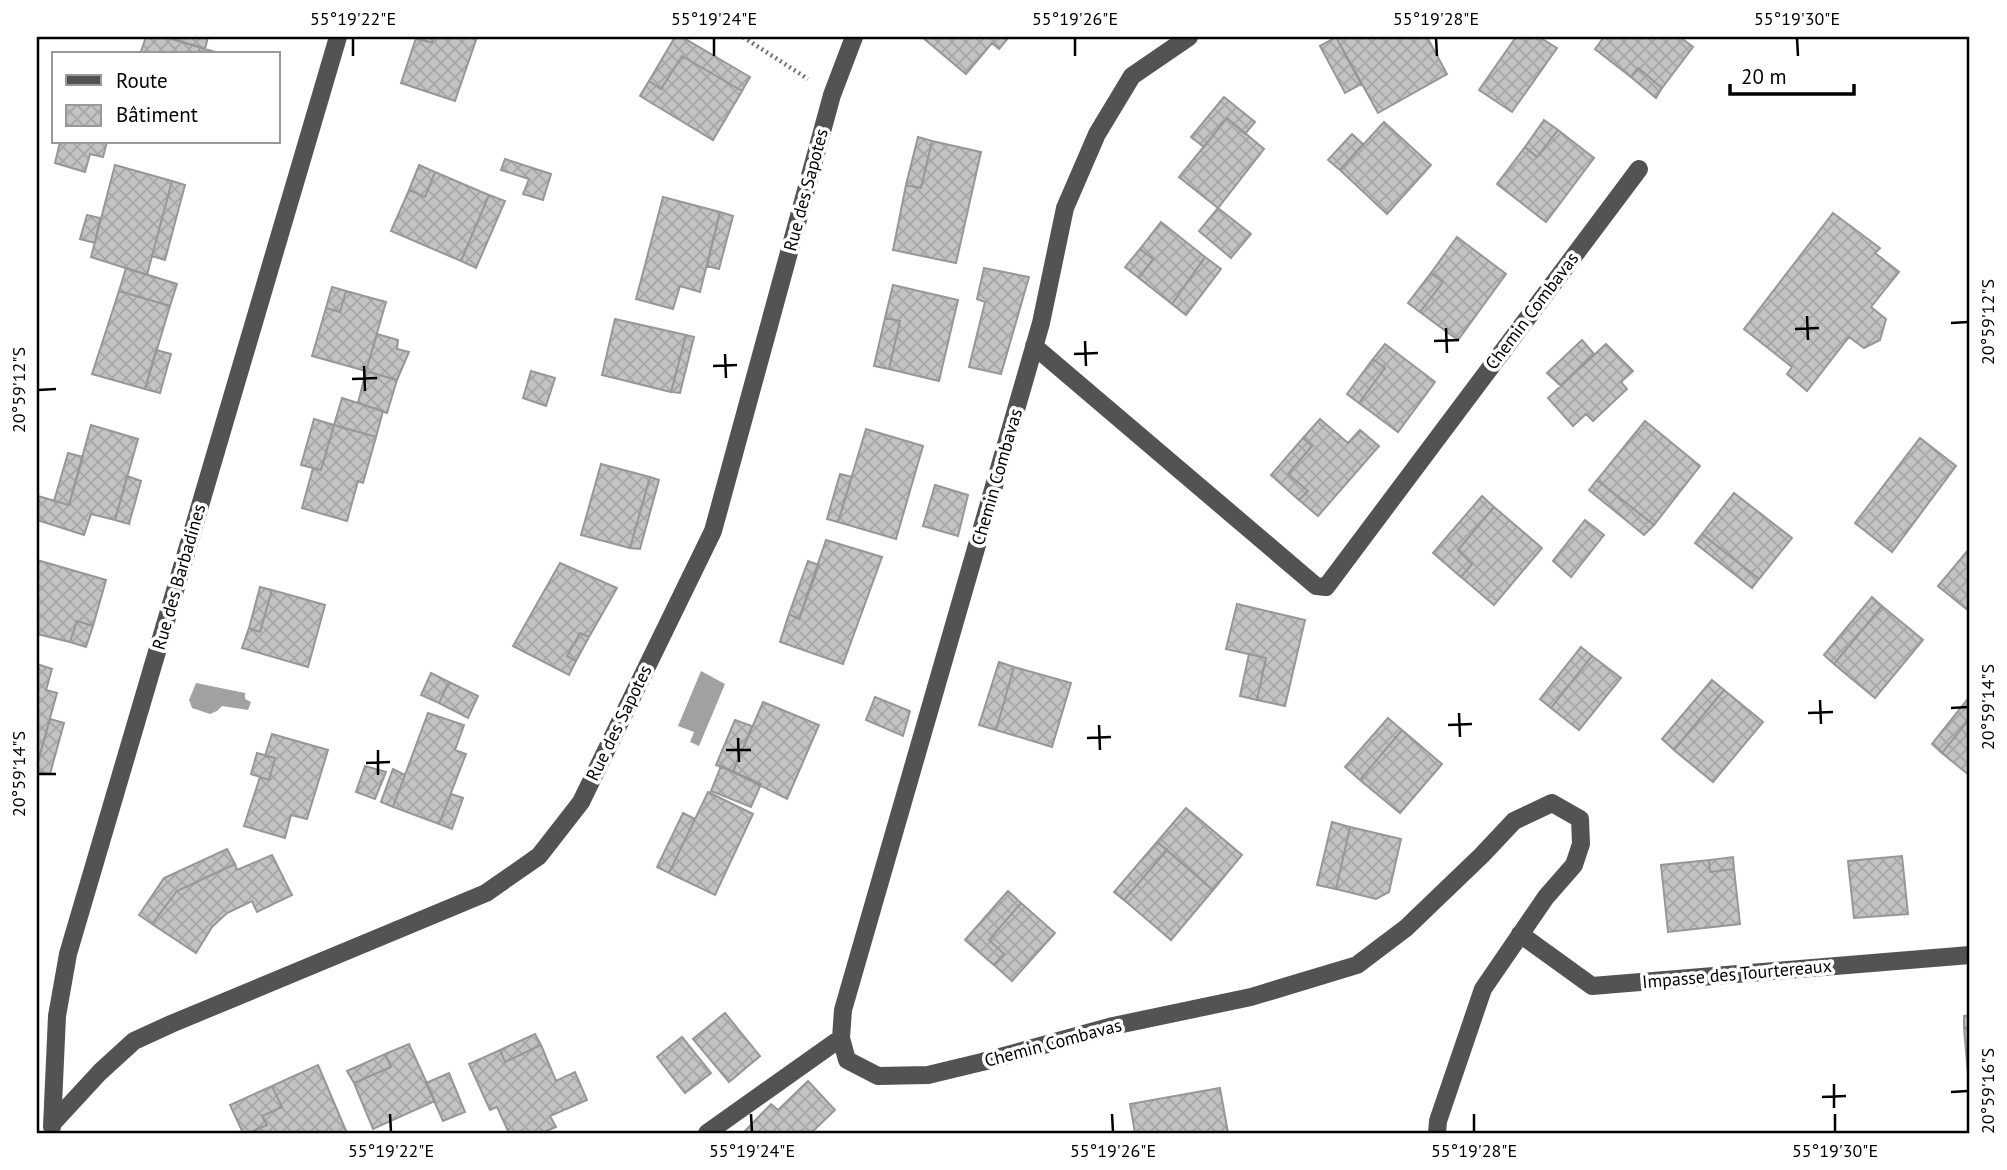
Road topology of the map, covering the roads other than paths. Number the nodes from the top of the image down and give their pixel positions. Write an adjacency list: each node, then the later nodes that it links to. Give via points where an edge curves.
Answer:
1 (338, 37): 9 (street, Rue des Barbadines, via 68,954 57,1016)
2 (854, 37): 9 (street, Rue des Sapotes, via 832,94 713,531 581,802 539,856 486,893 134,1041 100,1072)
3 (1189, 37): 5 (street, Chemin Combavas, via 1132,76 1097,134 1065,208)
4 (1639, 169): 5 (street, Chemin Combavas, via 1326,587 1316,586)
5 (1034, 346): 8 (street, Chemin Combavas, via 843,1010)
6 (1520, 934): 7 (street, Impasse des Tourtereaux, via 1592,986); 8 (street, Chemin Combavas, via 1574,864 1581,844 1580,819 1552,803 1514,821 1406,928 1357,965 1251,997 1113,1026 928,1075 878,1076 847,1059); 11 (street, Chemin Combavas, via 1483,989)
7 (1970, 955)
8 (841, 1038): 10 (street)
9 (52, 1129)
10 (707, 1133)
11 (1437, 1133)

